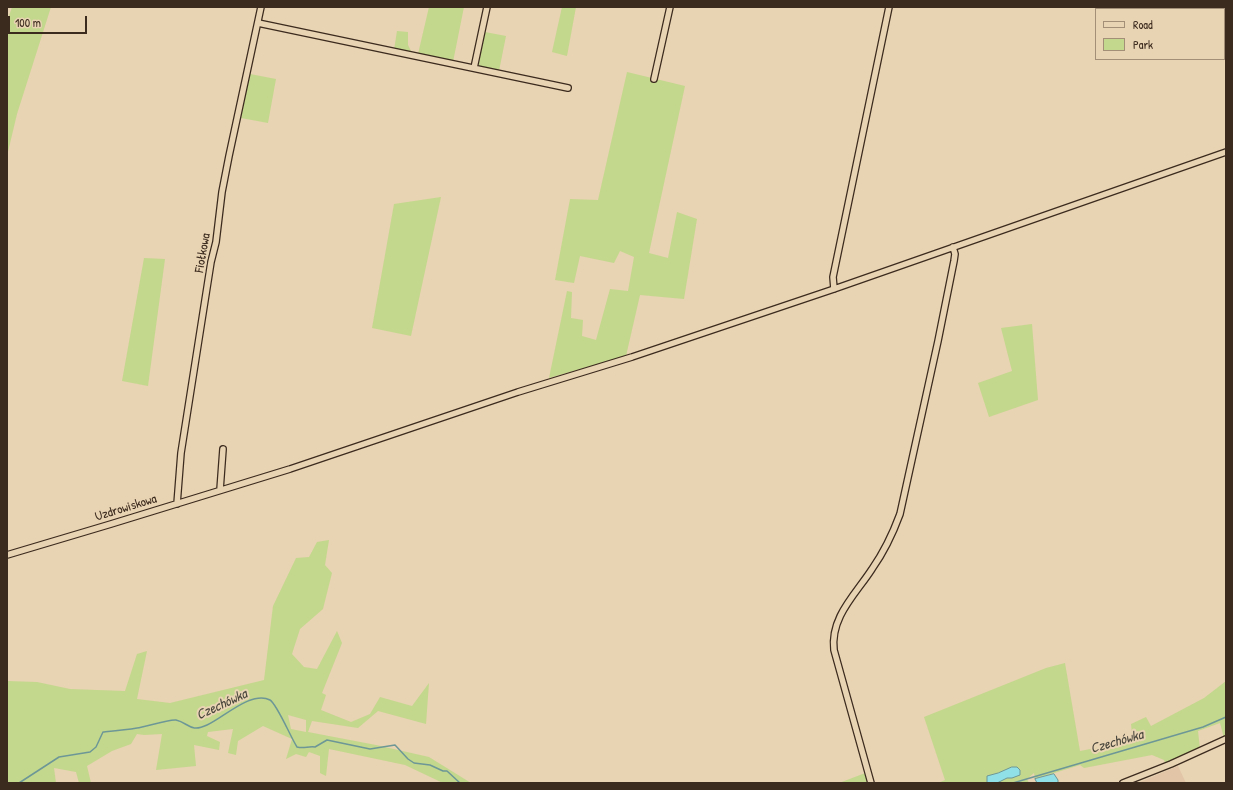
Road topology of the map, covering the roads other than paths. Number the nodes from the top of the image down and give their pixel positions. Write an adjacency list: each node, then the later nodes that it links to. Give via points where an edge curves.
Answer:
1 (261, 7): 5 (street, Fiołkowa)
2 (487, 7): 6 (street)
3 (670, 7): 7 (street)
4 (889, 7): 11 (street, via 833,277)
5 (258, 22): 6 (street); 14 (street, Fiołkowa, via 222,192 181,453)
6 (474, 68): 8 (street)
7 (654, 78)
8 (568, 88)
9 (1226, 152): 10 (street, Uzdrowiskowa)
10 (953, 247): 11 (street, Uzdrowiskowa); 18 (street, via 954,261 900,514 882,553 850,599 833,634 834,650)
11 (834, 289): 13 (street, Uzdrowiskowa)
12 (223, 449): 13 (street)
13 (220, 490): 14 (street, Uzdrowiskowa)
14 (177, 504): 15 (street, Uzdrowiskowa)
15 (7, 555)
16 (1226, 739): 17 (street)
17 (1132, 782): 19 (street)
18 (871, 783)
19 (1124, 783)

